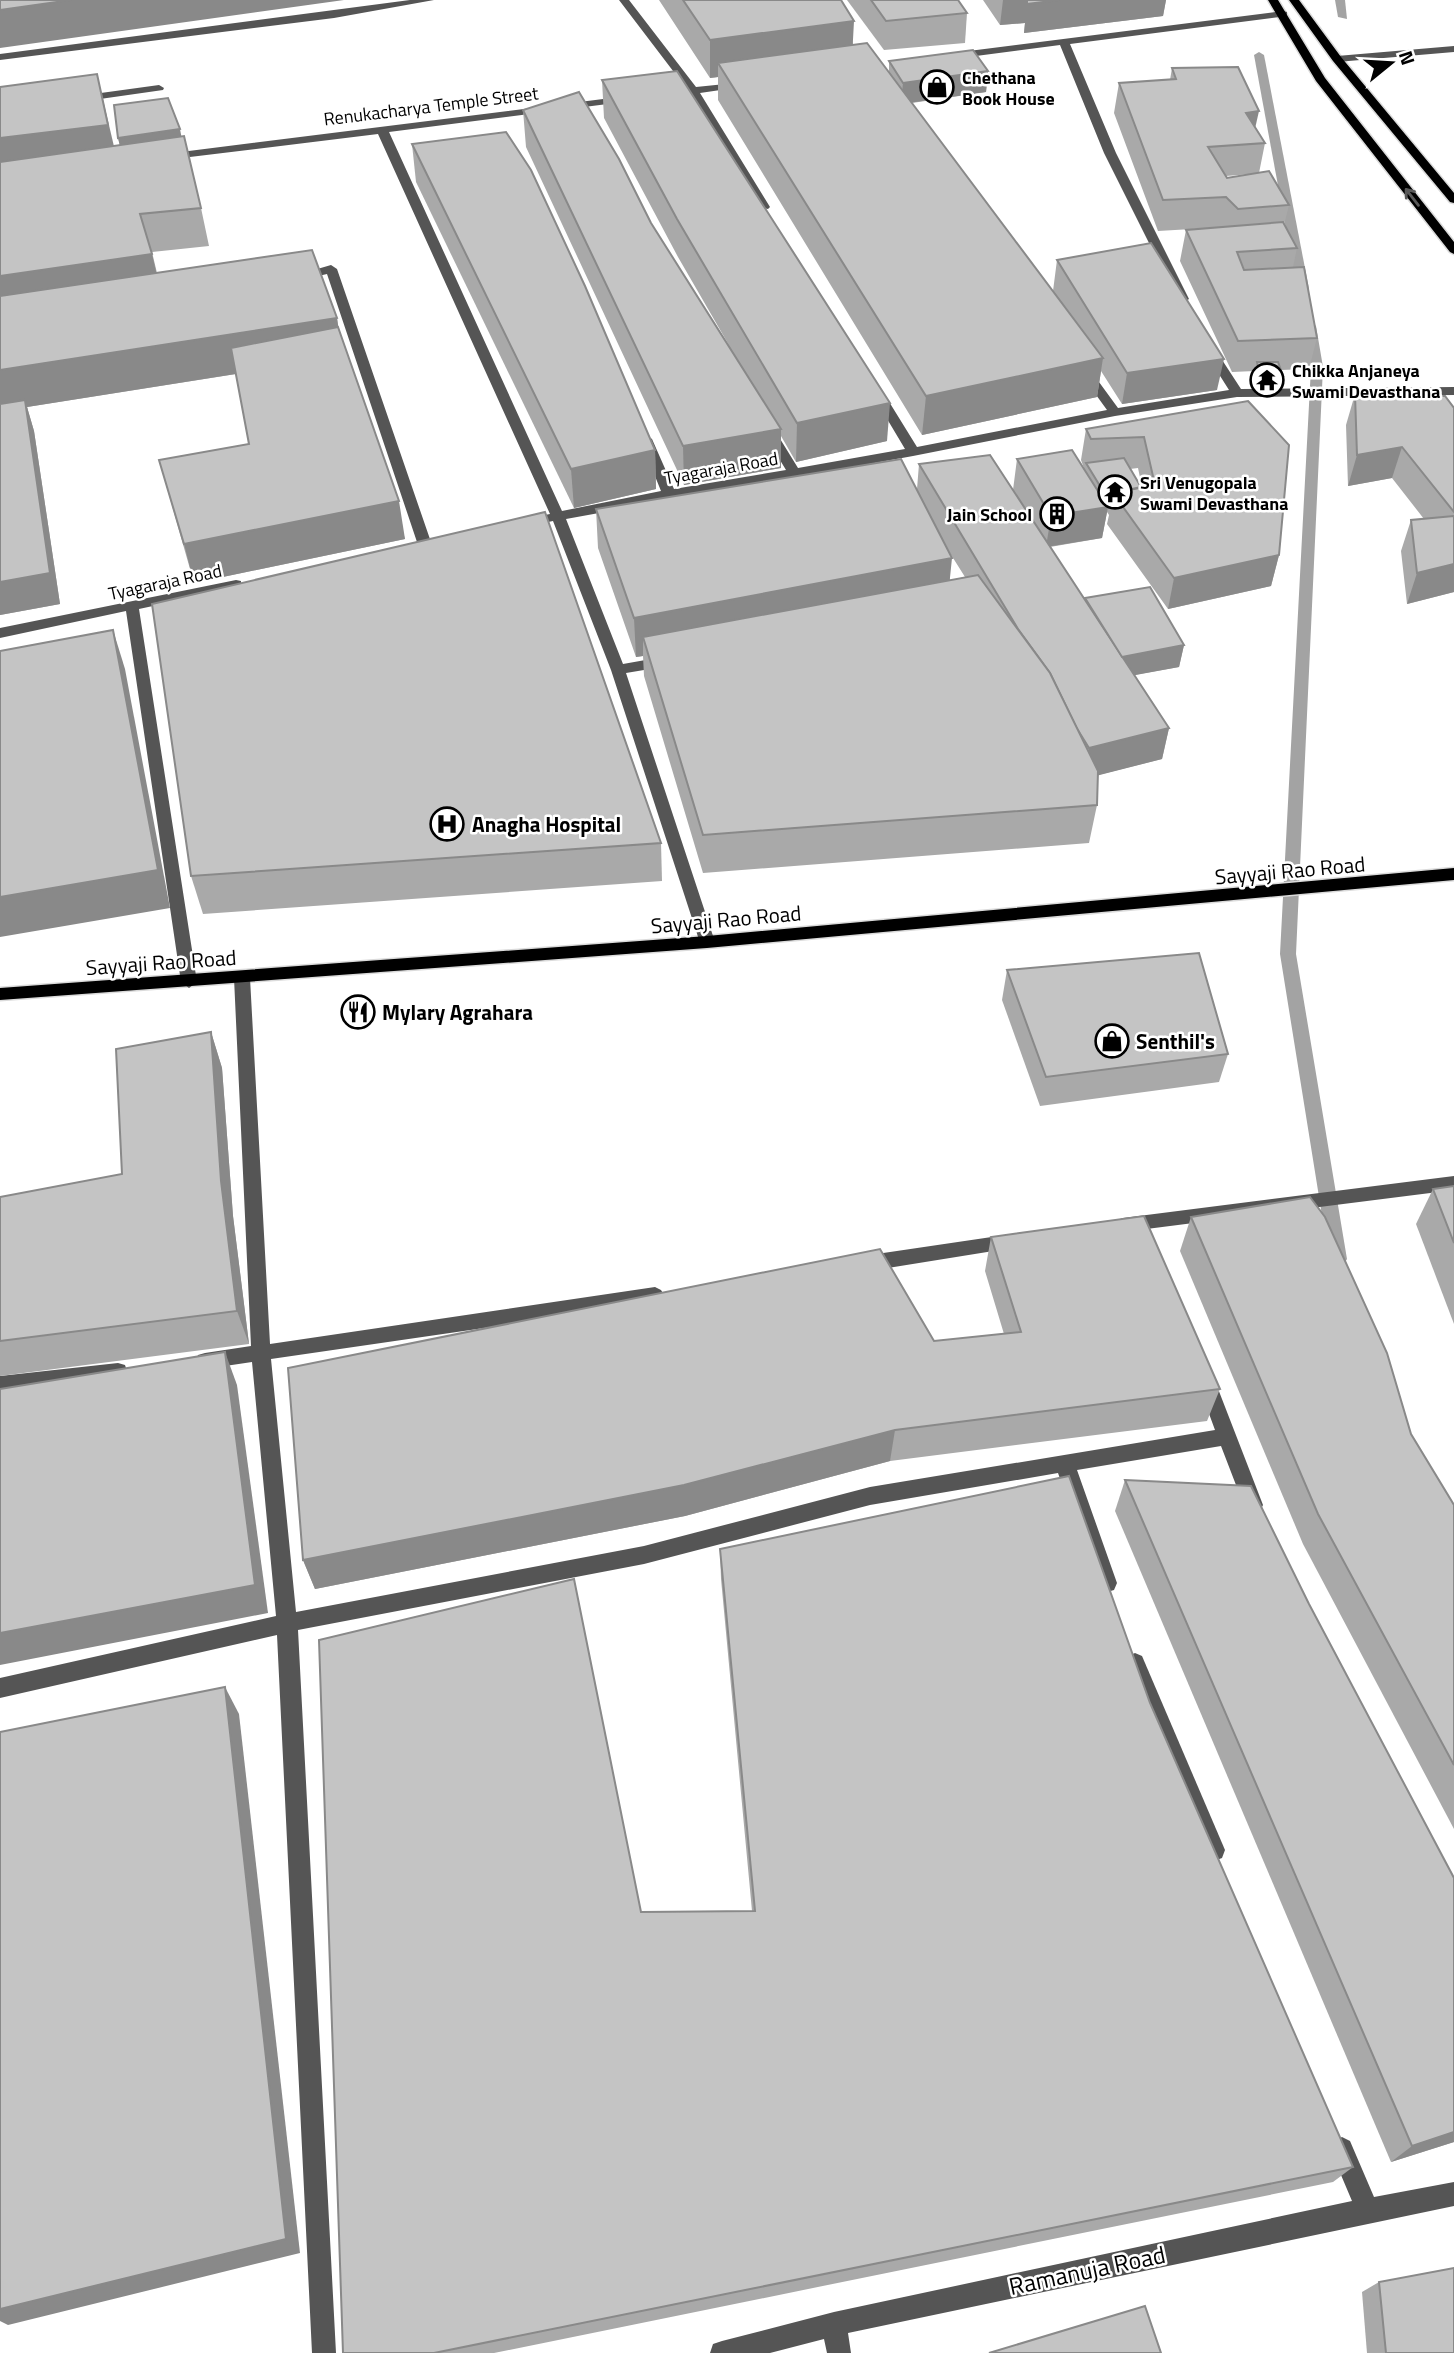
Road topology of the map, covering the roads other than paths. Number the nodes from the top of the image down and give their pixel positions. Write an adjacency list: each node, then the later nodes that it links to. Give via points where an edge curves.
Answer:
1 (429, 0): 8 (street)
2 (624, 0): 13 (street)
3 (1273, 0): 5 (main road)
4 (1294, 0): 10 (main road)
5 (1283, 14): 6 (street); 25 (main road, one-way to 5, via 1320,79)
6 (1064, 42): 9 (street); 27 (street, via 1110,153)
7 (1454, 49): 10 (street)
8 (0, 57)
9 (945, 57)
10 (1338, 59): 23 (main road)
11 (760, 82): 13 (street)
12 (159, 88): 16 (street)
13 (693, 90): 14 (street); 24 (street)
14 (655, 95)
15 (643, 97): 17 (street, Renukacharya Temple Street)
16 (66, 101)
17 (580, 106): 18 (street, Renukacharya Temple Street); 19 (street)
18 (498, 115): 20 (street); 21 (street, Renukacharya Temple Street)
19 (586, 118)
20 (504, 128)
21 (382, 130): 22 (street, Renukacharya Temple Street); 39 (street)
22 (150, 158)
23 (1454, 200)
24 (771, 219)
25 (1454, 250)
26 (279, 281): 41 (street, via 331,269)
27 (1188, 308)
28 (1206, 344): 32 (street)
29 (1076, 359): 33 (street)
30 (871, 382): 36 (street)
31 (1454, 391): 32 (street, Tyagaraja Road)
32 (1237, 393): 33 (street, Tyagaraja Road)
33 (1115, 412): 36 (street, Tyagaraja Road)
34 (758, 415): 37 (street)
35 (639, 423): 38 (street)
36 (913, 452): 37 (street, Tyagaraja Road)
37 (794, 473): 38 (street, Tyagaraja Road)
38 (670, 494): 39 (street, Tyagaraja Road)
39 (558, 516): 40 (street, Tyagaraja Road); 46 (street)
40 (505, 527)
41 (425, 545)
42 (252, 581): 43 (street, Tyagaraja Road)
43 (132, 606): 44 (street, Tyagaraja Road); 50 (street)
44 (0, 633)
45 (686, 657): 46 (street)
46 (618, 670): 48 (street)
47 (1454, 874): 48 (main road, Sayyaji Rao Road)
48 (707, 942): 49 (main road, Sayyaji Rao Road)
49 (242, 978): 50 (main road, Sayyaji Rao Road); 59 (street)
50 (189, 982): 51 (main road, Sayyaji Rao Road)
51 (0, 994)
52 (1454, 1184): 53 (street)
53 (1144, 1221): 54 (street); 56 (street)
54 (1102, 1228)
55 (1034, 1238): 57 (street)
56 (1154, 1247)
57 (840, 1267)
58 (675, 1292): 59 (street)
59 (261, 1355): 61 (street); 68 (street)
60 (1198, 1361): 64 (street)
61 (192, 1363)
62 (137, 1369): 63 (street)
63 (0, 1384)
64 (1227, 1437): 65 (street); 66 (street)
65 (1065, 1462): 67 (street); 68 (street, via 870,1496 644,1555)
66 (1261, 1524)
67 (1115, 1607)
68 (287, 1623): 70 (street); 76 (street)
69 (1129, 1647): 71 (street)
70 (0, 1688)
71 (1220, 1865)
72 (1335, 2133): 74 (street)
73 (1454, 2194): 74 (street, Ramanuja Road)
74 (1368, 2210): 75 (street, Ramanuja Road)
75 (834, 2325): 77 (street, Ramanuja Road); 78 (street)
76 (324, 2353)
77 (722, 2353)
78 (839, 2353)

